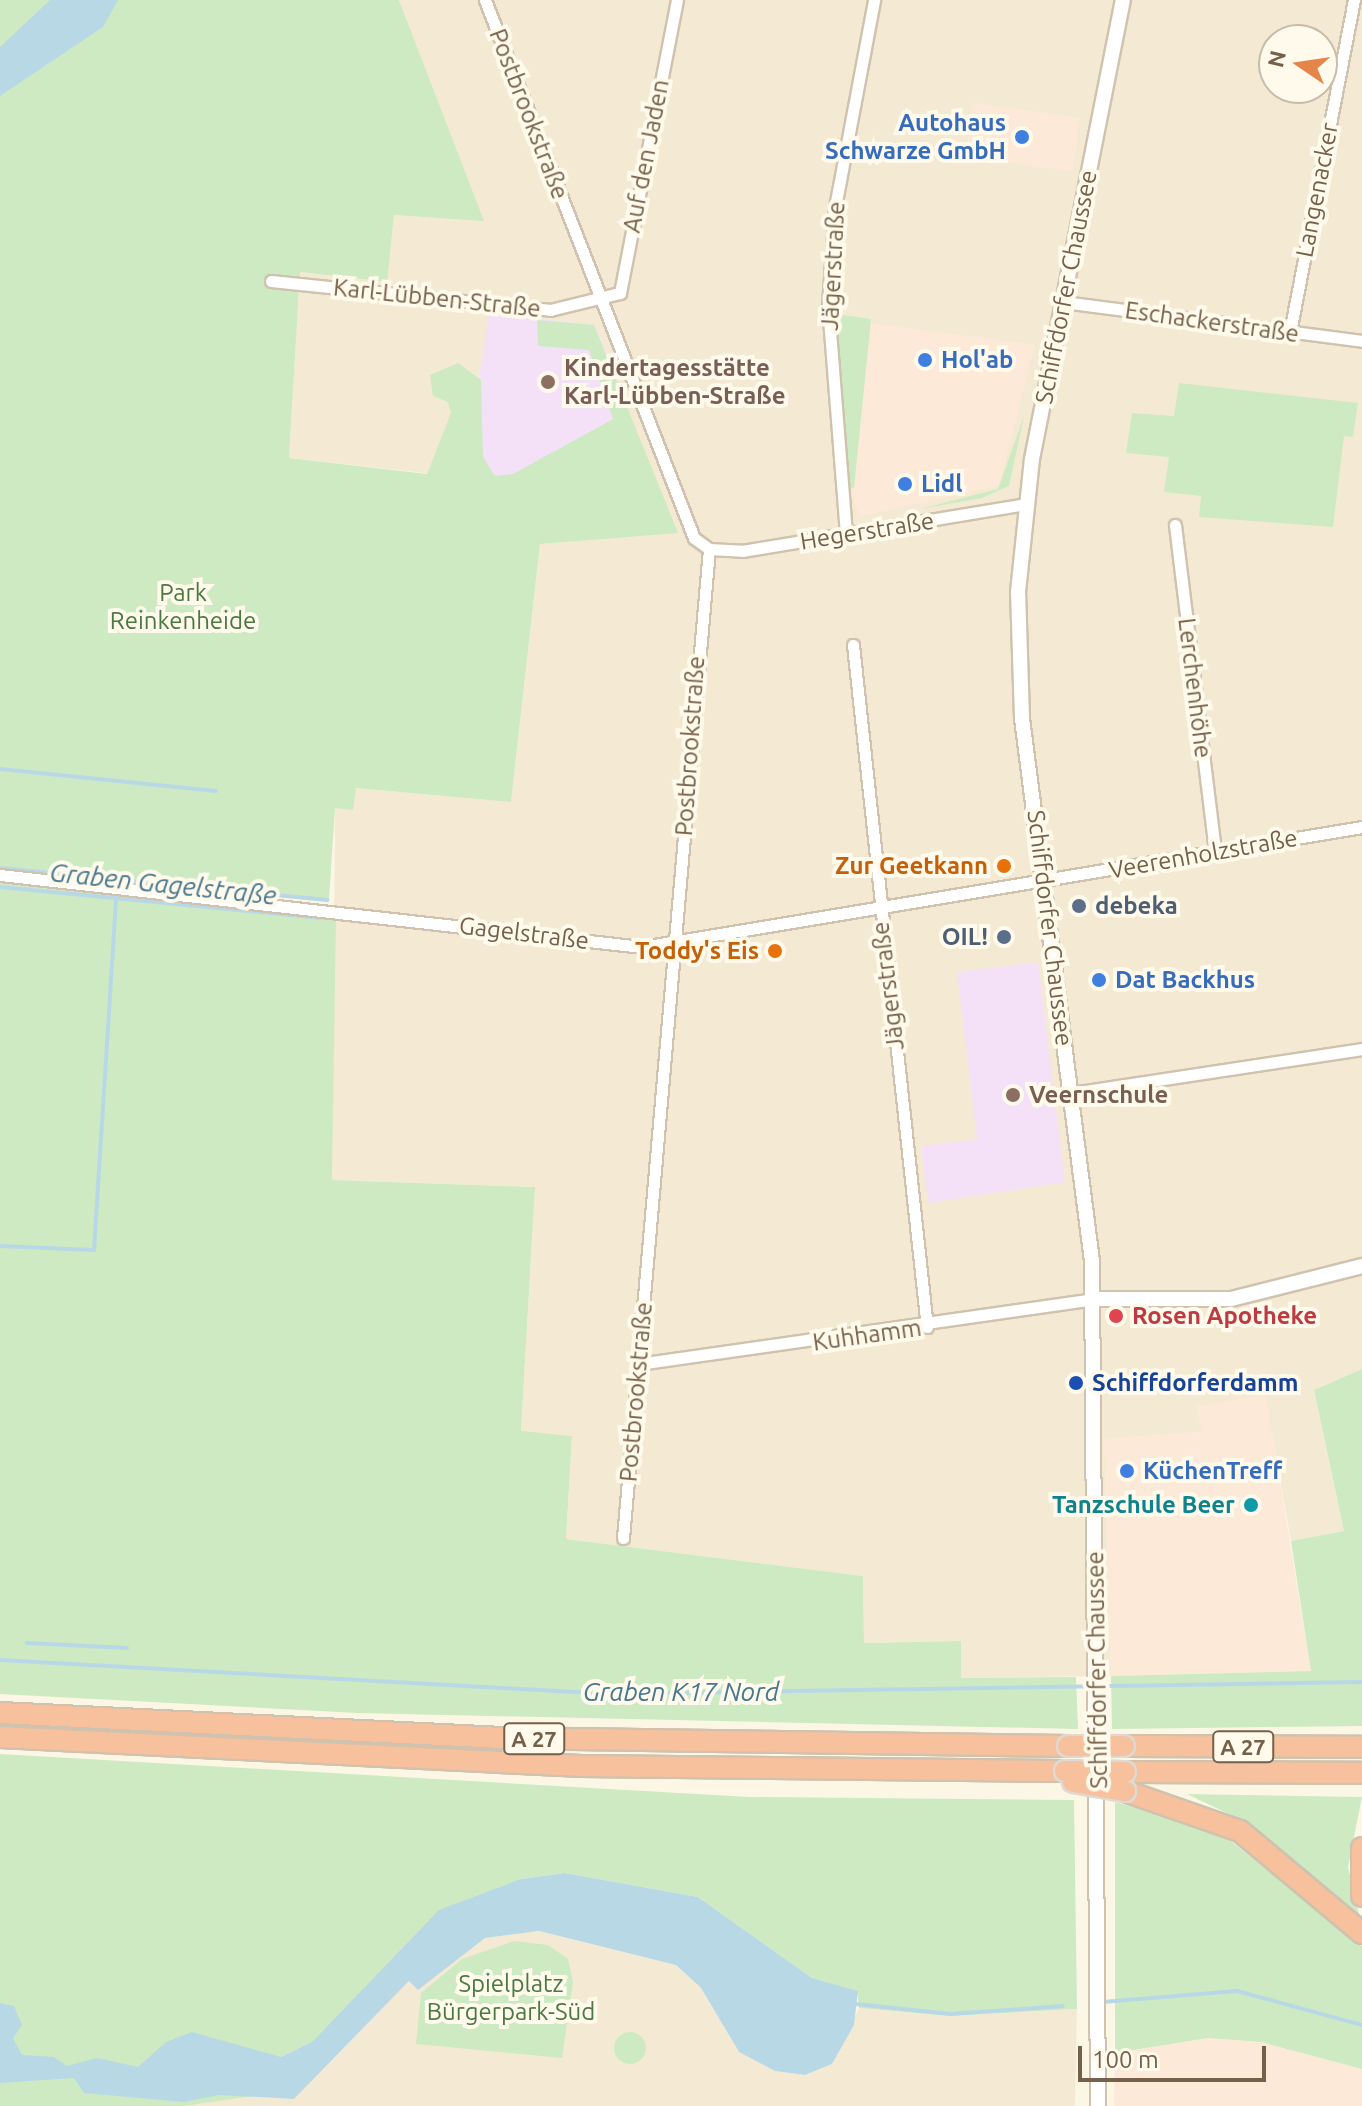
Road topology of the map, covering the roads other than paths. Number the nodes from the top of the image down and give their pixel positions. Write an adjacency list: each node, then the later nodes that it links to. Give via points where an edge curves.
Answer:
1 (485, 0): 7 (street, Postbrookstraße)
2 (677, 0): 7 (street, Auf den Jaden, via 620,293)
3 (874, 0): 13 (street, Jägerstraße, via 835,207 828,305)
4 (1123, 0): 8 (street, Schiffdorfer Chaussee)
5 (1354, 0): 9 (street, Langenacker)
6 (271, 281): 7 (street, Karl-Lübben-Straße, via 550,310)
7 (601, 300): 14 (street, Postbrookstraße, via 694,538)
8 (1063, 302): 9 (street, Eschackerstraße); 11 (street, Schiffdorfer Chaussee)
9 (1290, 332): 10 (street, Eschackerstraße)
10 (1362, 341)
11 (1025, 504): 13 (street, Hegerstraße); 19 (street, Schiffdorfer Chaussee, via 1017,647)
12 (1175, 525): 17 (street, Lerchenhöhe)
13 (846, 534): 14 (street, Hegerstraße, via 742,551)
14 (709, 549): 21 (street, Postbrookstraße)
15 (853, 645): 20 (street, Jägerstraße)
16 (1362, 827): 17 (street, Veerenholzstraße)
17 (1215, 852): 19 (street, Veerenholzstraße)
18 (0, 875): 21 (street, Gagelstraße, via 642,947)
19 (1044, 881): 20 (street, Gagelstraße); 23 (street, Schiffdorfer Chaussee)
20 (879, 907): 21 (street, Gagelstraße); 26 (street, Jägerstraße)
21 (676, 943): 27 (street, Postbrookstraße)
22 (1362, 1049): 23 (street)
23 (1071, 1093): 25 (street, Schiffdorfer Chaussee)
24 (1362, 1266): 25 (street, via 1231,1299)
25 (1094, 1299): 26 (street, Kuhhamm); 37 (street, Schiffdorfer Chaussee)
26 (927, 1327): 27 (street, Kuhhamm)
27 (638, 1364): 28 (street, Postbrookstraße)
28 (623, 1538)
29 (0, 1713): 31 (highway, A 27, bridge, via 503,1738)
30 (0, 1737): 33 (highway, A 27, bridge, via 581,1766 972,1772)
31 (1362, 1747)
32 (1362, 1773): 33 (highway, A 27)
33 (1125, 1782): 36 (highway, via 1240,1831)
34 (1362, 1848): 35 (highway)
35 (1362, 1896)
36 (1362, 1933)
37 (1098, 2106)

